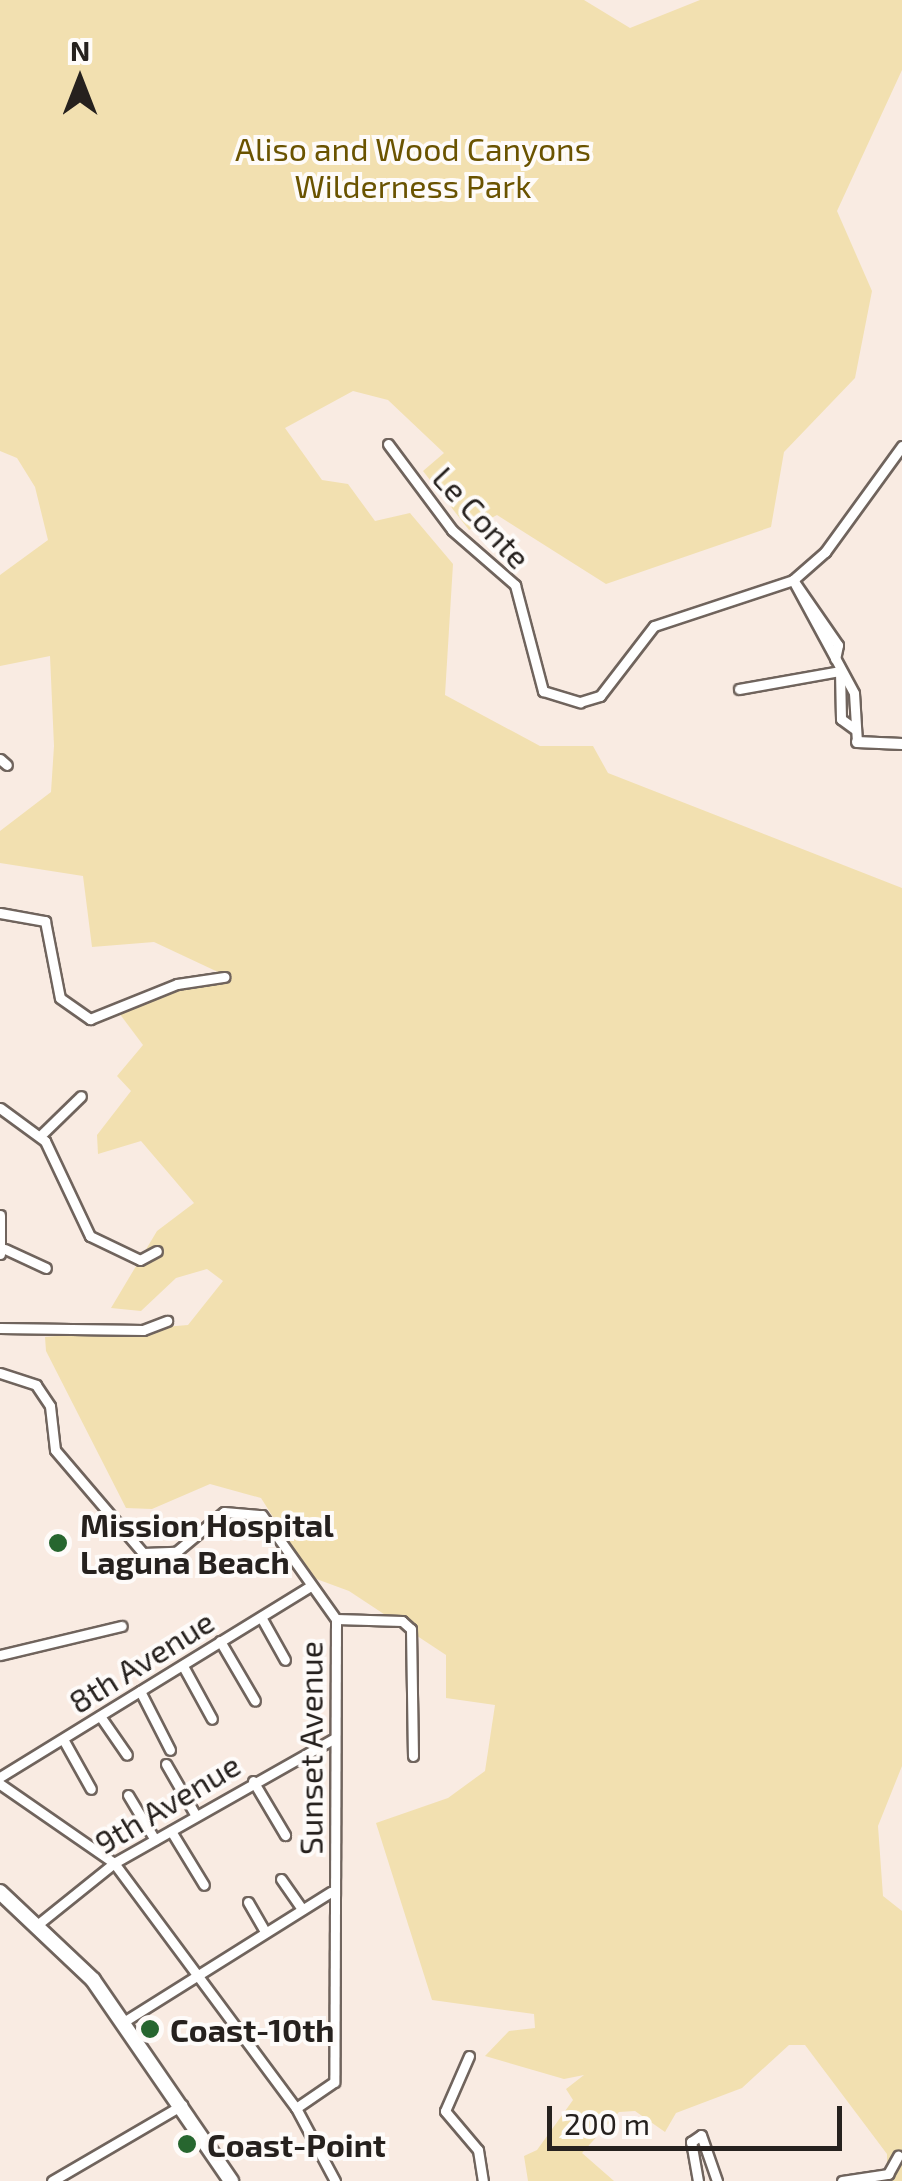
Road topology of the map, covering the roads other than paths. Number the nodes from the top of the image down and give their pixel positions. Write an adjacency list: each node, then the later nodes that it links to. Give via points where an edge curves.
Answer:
1 (388, 444): 3 (street, Le Conte, via 452,530 515,585 533,672 562,700 600,696 654,626)
2 (902, 446): 3 (street, via 826,552)
3 (793, 580): 4 (street)
4 (840, 671): 5 (street); 6 (street, via 854,693); 6 (street, via 841,720)
5 (739, 689)
6 (854, 729): 7 (street)
7 (857, 742): 8 (street)
8 (902, 744)
9 (0, 914): 10 (street, via 46,921 60,998 90,1018 177,984)
10 (224, 977)
11 (81, 1096): 13 (street)
12 (0, 1108): 13 (street)
13 (40, 1136): 15 (street, via 90,1236 140,1260)
14 (0, 1215): 16 (street)
15 (157, 1251)
16 (3, 1252): 17 (street)
17 (46, 1268)
18 (168, 1321): 19 (street, via 143,1330)
19 (0, 1328)
20 (0, 1373): 21 (street, Sunset Avenue, via 36,1385 50,1406 55,1450 143,1553 176,1552 224,1512 262,1515)
21 (309, 1587): 22 (street, 8th Avenue); 23 (street, Sunset Avenue)
22 (262, 1617): 25 (street, 8th Avenue); 27 (street)
23 (336, 1619): 34 (street, Sunset Avenue); 37 (street, via 402,1621 411,1630)
24 (122, 1626): 26 (street)
25 (220, 1641): 28 (street, 8th Avenue); 30 (street)
26 (0, 1655)
27 (285, 1660)
28 (183, 1666): 29 (street, 8th Avenue); 32 (street)
29 (140, 1691): 31 (street, 8th Avenue); 35 (street)
30 (255, 1702)
31 (100, 1716): 33 (street, 8th Avenue); 36 (street)
32 (212, 1719)
33 (62, 1739): 39 (street, 8th Avenue); 42 (street)
34 (333, 1739): 40 (street, 9th Avenue); 52 (street, Sunset Avenue)
35 (170, 1750)
36 (127, 1756)
37 (413, 1756)
38 (166, 1764): 44 (street)
39 (0, 1776)
40 (252, 1781): 44 (street, 9th Avenue); 46 (street)
41 (0, 1784): 48 (street)
42 (91, 1789)
43 (128, 1795): 47 (street)
44 (196, 1816): 45 (street, 9th Avenue)
45 (171, 1831): 47 (street, 9th Avenue); 50 (street)
46 (285, 1836)
47 (155, 1840): 48 (street, 9th Avenue)
48 (114, 1863): 55 (street, 9th Avenue); 57 (street)
49 (281, 1880): 54 (street)
50 (204, 1886)
51 (0, 1892): 55 (highway)
52 (331, 1892): 54 (street); 61 (street, Sunset Avenue, via 334,2082)
53 (248, 1902): 56 (street)
54 (302, 1909): 56 (street)
55 (38, 1925): 58 (highway)
56 (264, 1930): 57 (street)
57 (197, 1972): 58 (street); 61 (street)
58 (125, 2020): 60 (highway)
59 (469, 2056): 66 (street, via 445,2111 478,2150)
60 (182, 2105): 63 (street); 64 (highway)
61 (296, 2108): 65 (street)
62 (898, 2156): 69 (street, via 888,2174)
63 (52, 2181)
64 (231, 2181)
65 (335, 2181)
66 (484, 2181)
67 (698, 2181): 68 (street, via 691,2142 701,2135)
68 (717, 2181)
69 (842, 2181)

